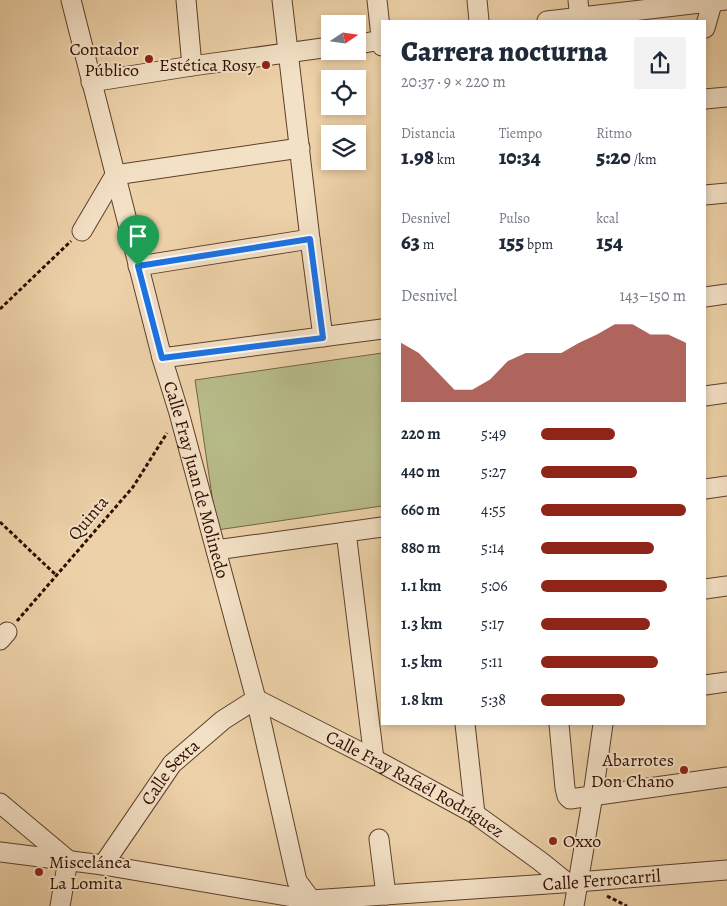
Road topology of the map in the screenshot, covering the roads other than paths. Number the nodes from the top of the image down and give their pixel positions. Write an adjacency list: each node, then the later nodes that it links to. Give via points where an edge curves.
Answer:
1 (71, 0): 17 (street, Calle Fray Juan de Molinedo)
2 (186, 0): 16 (street)
3 (282, 0): 15 (street)
4 (377, 0): 11 (street)
5 (477, 0): 8 (street)
6 (718, 1): 7 (street); 10 (street)
7 (579, 13): 9 (street)
8 (479, 20)
9 (551, 20)
10 (706, 26)
11 (381, 34)
12 (381, 42): 13 (street)
13 (366, 43)
14 (321, 48): 15 (street)
15 (288, 52): 16 (street); 20 (street)
16 (192, 66): 17 (street)
17 (91, 82): 21 (street, Calle Fray Juan de Molinedo)
18 (727, 97): 19 (street)
19 (706, 99)
20 (300, 148): 21 (street); 25 (street)
21 (115, 175): 24 (street); 26 (street, Calle Fray Juan de Molinedo)
22 (727, 193): 23 (street)
23 (706, 195)
24 (82, 231)
25 (310, 239): 26 (street); 30 (street)
26 (138, 266): 31 (street, Calle Fray Juan de Molinedo)
27 (727, 294): 28 (street)
28 (706, 297)
29 (381, 329): 30 (street)
30 (323, 338): 31 (street)
31 (162, 358): 38 (street, Calle Fray Juan de Molinedo)
32 (727, 393): 33 (street)
33 (706, 396)
34 (727, 486): 35 (street)
35 (706, 489)
36 (381, 527): 37 (street)
37 (346, 532): 38 (street); 47 (street)
38 (216, 550): 43 (street, Calle Fray Juan de Molinedo)
39 (727, 586): 40 (street)
40 (706, 589)
41 (727, 682): 42 (street)
42 (706, 685)
43 (256, 699): 47 (street, Calle Fray Rafaél Rodríguez); 55 (street, Calle Sexta, via 223,720 172,764); 59 (street, Calle Fray Juan de Molinedo, via 297,881)
44 (465, 725): 51 (street)
45 (559, 725): 49 (street, via 567,796)
46 (603, 725): 49 (street)
47 (374, 759): 51 (street, Calle Fray Rafaél Rodríguez)
48 (727, 777): 49 (street)
49 (593, 795): 57 (street)
50 (0, 804): 54 (street)
51 (475, 814): 57 (street, Calle Fray Rafaél Rodríguez)
52 (379, 839): 58 (street)
53 (0, 852): 54 (street, Calle Ferrocarril)
54 (68, 860): 55 (street, Calle Ferrocarril); 60 (street)
55 (103, 864): 59 (street, Calle Ferrocarril)
56 (727, 870): 57 (street, Calle Ferrocarril)
57 (572, 882): 58 (street, Calle Ferrocarril); 61 (street)
58 (386, 895): 59 (street, Calle Ferrocarril)
59 (311, 903)
60 (60, 906)
61 (574, 906)

